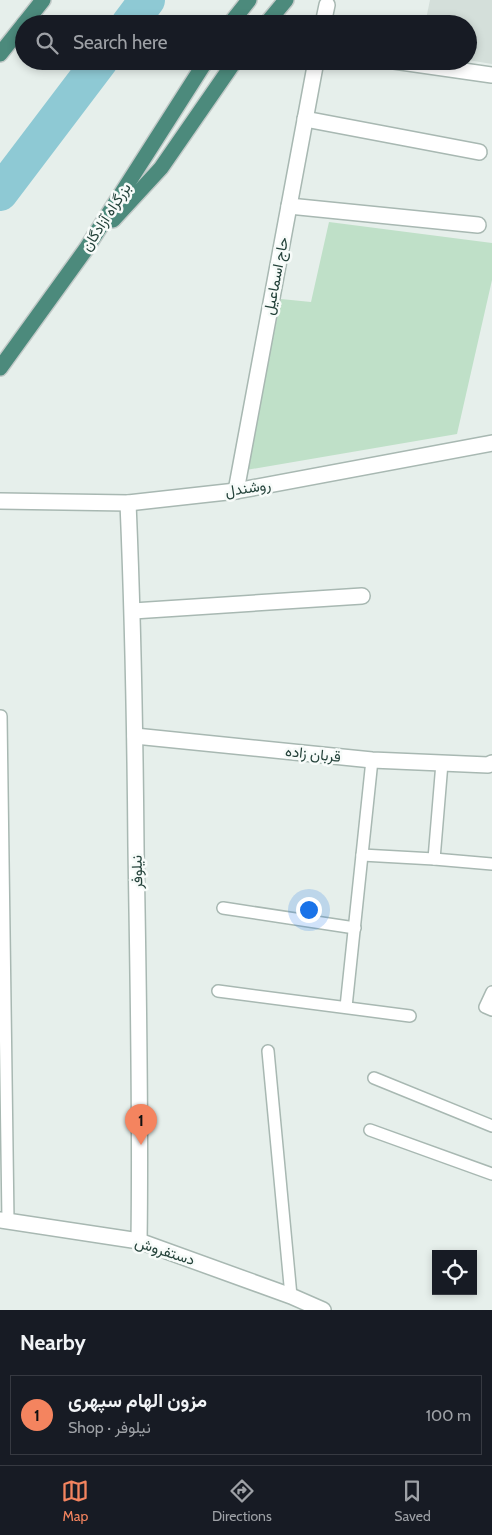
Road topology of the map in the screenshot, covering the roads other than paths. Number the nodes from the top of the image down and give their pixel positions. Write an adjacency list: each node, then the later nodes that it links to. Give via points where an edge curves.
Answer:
1 (43, 0): 5 (highway)
2 (249, 0): 6 (highway)
3 (286, 0): 7 (highway)
4 (327, 4): 8 (street)
5 (31, 15)
6 (237, 15)
7 (274, 15)
8 (325, 15)
9 (15, 35): 10 (highway)
10 (0, 54)
11 (200, 70): 20 (highway, بزرگراه آزادگان)
12 (229, 70): 20 (highway, via 161,168)
13 (314, 70): 16 (street, حاج اسماعیل)
14 (457, 70): 15 (street)
15 (492, 75)
16 (305, 119): 17 (street); 18 (street, حاج اسماعیل)
17 (478, 152)
18 (289, 206): 19 (street); 23 (street, حاج اسماعیل)
19 (478, 225)
20 (86, 249): 21 (highway, بزرگراه آزادگان)
21 (0, 368)
22 (492, 443): 23 (street, روشندل)
23 (236, 491): 25 (street, روشندل)
24 (0, 501): 25 (street, روشندل)
25 (128, 503): 27 (street, نیلوفر)
26 (362, 596): 27 (street)
27 (133, 610): 29 (street, نیلوفر)
28 (2, 716): 48 (lane)
29 (135, 736): 30 (street, قربان زاده); 49 (street, نیلوفر, via 140,1130)
30 (372, 760): 31 (street, قربان زاده); 33 (lane)
31 (442, 763): 32 (street, قربان زاده); 34 (lane)
32 (492, 763)
33 (362, 855): 34 (lane); 37 (lane)
34 (434, 859): 35 (lane)
35 (492, 864)
36 (223, 908): 37 (lane)
37 (355, 928): 40 (lane)
38 (218, 991): 40 (lane)
39 (492, 992): 41 (lane, via 485,1007)
40 (346, 1007): 42 (lane)
41 (492, 1010)
42 (410, 1016)
43 (268, 1051): 50 (lane)
44 (374, 1078): 45 (lane)
45 (492, 1126)
46 (370, 1130): 47 (lane)
47 (492, 1174)
48 (4, 1221): 49 (street, دستفروش)
49 (138, 1241): 50 (street, دستفروش)
50 (291, 1296): 51 (street, دستفروش)
51 (323, 1310)

